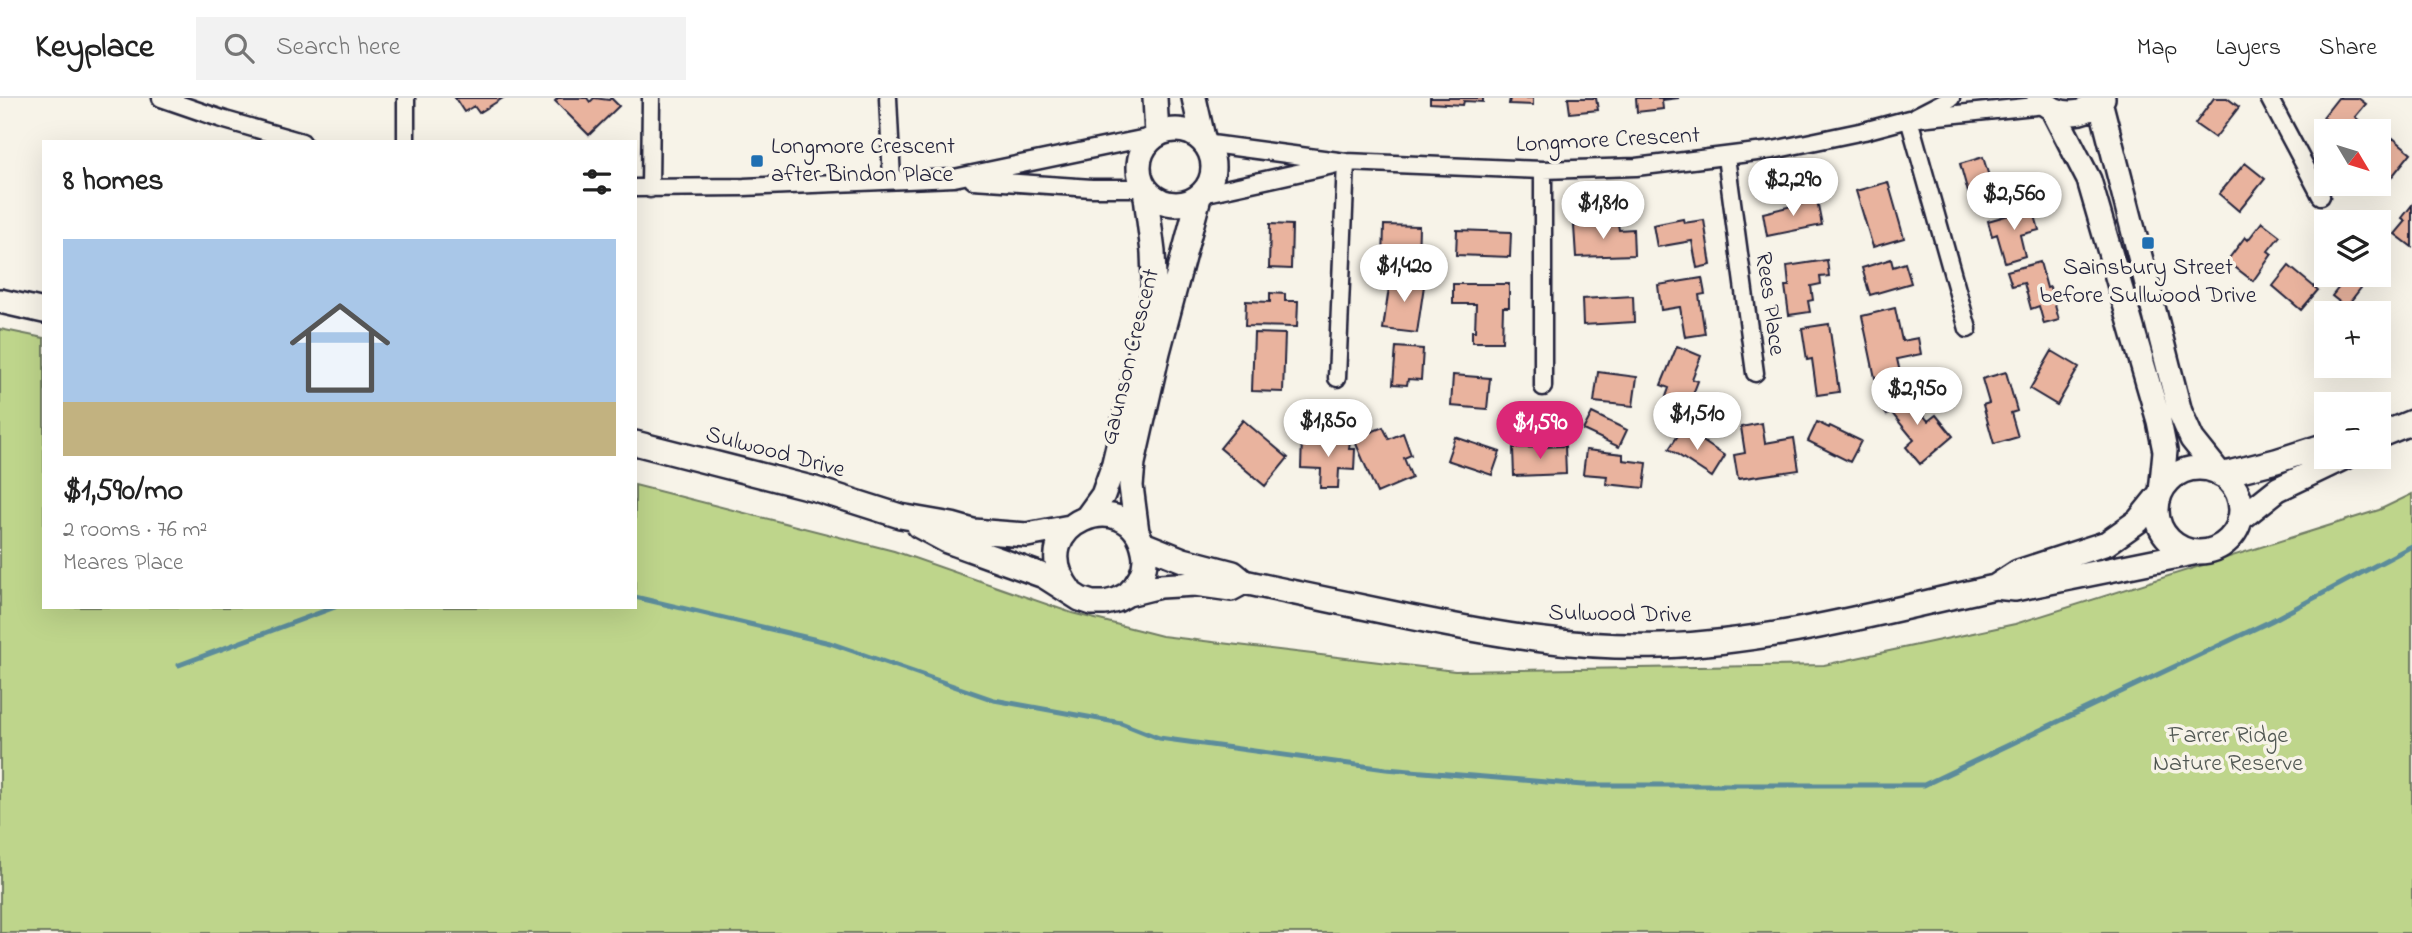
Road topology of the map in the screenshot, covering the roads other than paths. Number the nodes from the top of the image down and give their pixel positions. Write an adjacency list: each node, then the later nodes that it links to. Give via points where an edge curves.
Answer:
1 (161, 98): 13 (street)
2 (406, 98): 14 (street)
3 (651, 98): 22 (street)
4 (888, 98): 20 (street)
5 (1155, 98): 12 (main road)
6 (1194, 98): 15 (main road)
7 (1951, 98): 11 (street, Longmore Crescent)
8 (2269, 98): 21 (street)
9 (2101, 100): 10 (main road, via 2078,113); 36 (main road, via 2180,412 2192,439)
10 (2046, 104): 11 (street, Longmore Crescent); 37 (main road, via 2089,180 2159,421 2165,451)
11 (1909, 119): 16 (street, Longmore Crescent); 27 (street)
12 (1157, 135): 15 (main road, via 1182,131); 19 (street); 23 (main road, via 1139,159)
13 (295, 140)
14 (406, 140)
15 (1204, 143): 17 (street, Longmore Crescent); 24 (main road, via 1213,169)
16 (1726, 158): 18 (street, Longmore Crescent); 28 (street, Rees Place)
17 (1346, 162): 18 (street, Longmore Crescent); 24 (street, Longmore Crescent); 29 (street)
18 (1543, 170): 30 (street)
19 (954, 178): 20 (street); 23 (street)
20 (892, 180): 22 (street)
21 (2314, 183)
22 (642, 188)
23 (1145, 188): 24 (main road, via 1152,197 1171,204 1190,202); 40 (main road, Gaunson Crescent, via 1153,252 1151,308 1113,467 1103,495)
24 (1201, 195): 41 (main road, Gaunson Crescent, via 1132,463)
25 (0, 301): 26 (main road)
26 (42, 311)
27 (1968, 329)
28 (1755, 373)
29 (1337, 378)
30 (1543, 387)
31 (2412, 422): 32 (main road)
32 (2391, 431)
33 (637, 444): 38 (main road, Sulwood Drive)
34 (2314, 448): 36 (main road)
35 (2320, 469): 39 (main road, via 2278,489)
36 (2221, 475): 37 (main road, via 2201,468 2182,472); 39 (main road, via 2239,500)
37 (2160, 493): 42 (main road, via 2157,515 2164,534 2179,547); 44 (main road, Sulwood Drive, via 2138,521 2107,542 2018,572)
38 (900, 516): 40 (main road, Sulwood Drive, via 997,534 1027,535); 45 (main road, Sulwood Drive, via 947,541 1044,576)
39 (2239, 520): 42 (main road, via 2229,540)
40 (1078, 522): 41 (main road, Sulwood Drive, via 1100,514 1114,517 1127,523); 45 (main road, via 1061,539 1057,552 1061,580)
41 (1140, 538): 43 (main road, Sulwood Drive, via 1183,560 1233,573); 46 (main road, via 1145,555 1142,577)
42 (2198, 552): 44 (main road, Sulwood Drive, via 2014,589)
43 (1244, 582): 44 (main road, Sulwood Drive, via 1483,632 1612,646 1749,638); 46 (main road, Sulwood Drive, via 1231,589 1195,584)
44 (1995, 587)
45 (1070, 591): 46 (main road, Sulwood Drive, via 1080,599 1105,603)
46 (1128, 594)

